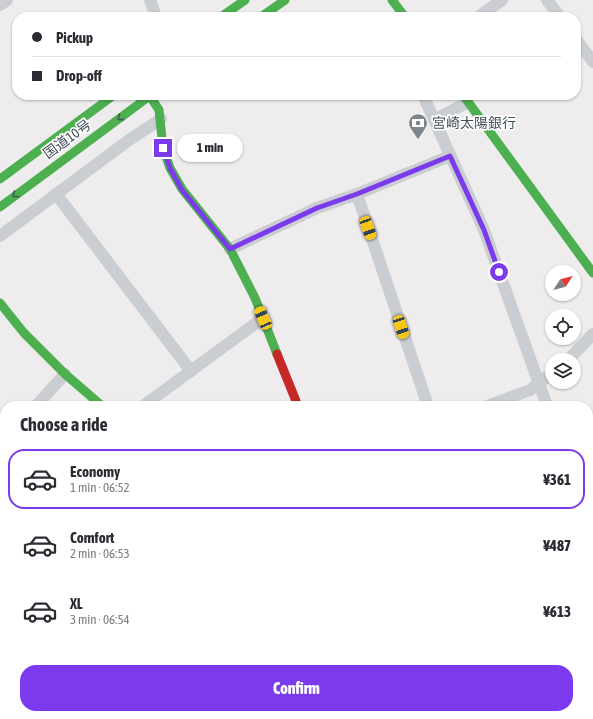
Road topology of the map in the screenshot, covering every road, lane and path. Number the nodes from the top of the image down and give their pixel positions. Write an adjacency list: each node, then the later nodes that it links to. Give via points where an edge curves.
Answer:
1 (7, 0): 8 (street)
2 (150, 0): 10 (street)
3 (245, 0): 9 (main road)
4 (285, 0): 12 (main road)
5 (392, 0): 13 (main road)
6 (502, 0): 14 (street)
7 (547, 0): 15 (street)
8 (0, 4)
9 (232, 4): 11 (main road)
10 (154, 12)
11 (226, 12)
12 (268, 12)
13 (401, 12)
14 (485, 12)
15 (556, 12)
16 (581, 46): 17 (street)
17 (593, 62)
18 (107, 100): 27 (main road, 国道10号)
19 (144, 100): 30 (main road, 国道10号, one-way to 30)
20 (154, 100): 24 (main road)
21 (425, 100): 25 (street)
22 (464, 100): 25 (street)
23 (467, 100): 33 (main road)
24 (161, 119): 28 (street); 32 (main road, via 163,148 170,168 182,190)
25 (434, 120): 26 (street)
26 (450, 156): 29 (street); 41 (street, via 484,230)
27 (0, 179)
28 (56, 194): 31 (street); 38 (street)
29 (357, 194): 32 (street, via 317,208); 46 (street)
30 (0, 207)
31 (0, 236)
32 (230, 249): 35 (main road)
33 (593, 273)
34 (0, 303): 39 (main road, via 24,333)
35 (263, 318): 38 (street); 45 (main road)
36 (593, 334): 37 (street)
37 (575, 353)
38 (191, 371): 44 (street)
39 (65, 374): 42 (street); 43 (main road)
40 (545, 379): 41 (street)
41 (540, 384): 47 (street); 48 (street)
42 (41, 401)
43 (96, 401)
44 (150, 401)
45 (296, 401)
46 (426, 401)
47 (500, 401)
48 (545, 401)

